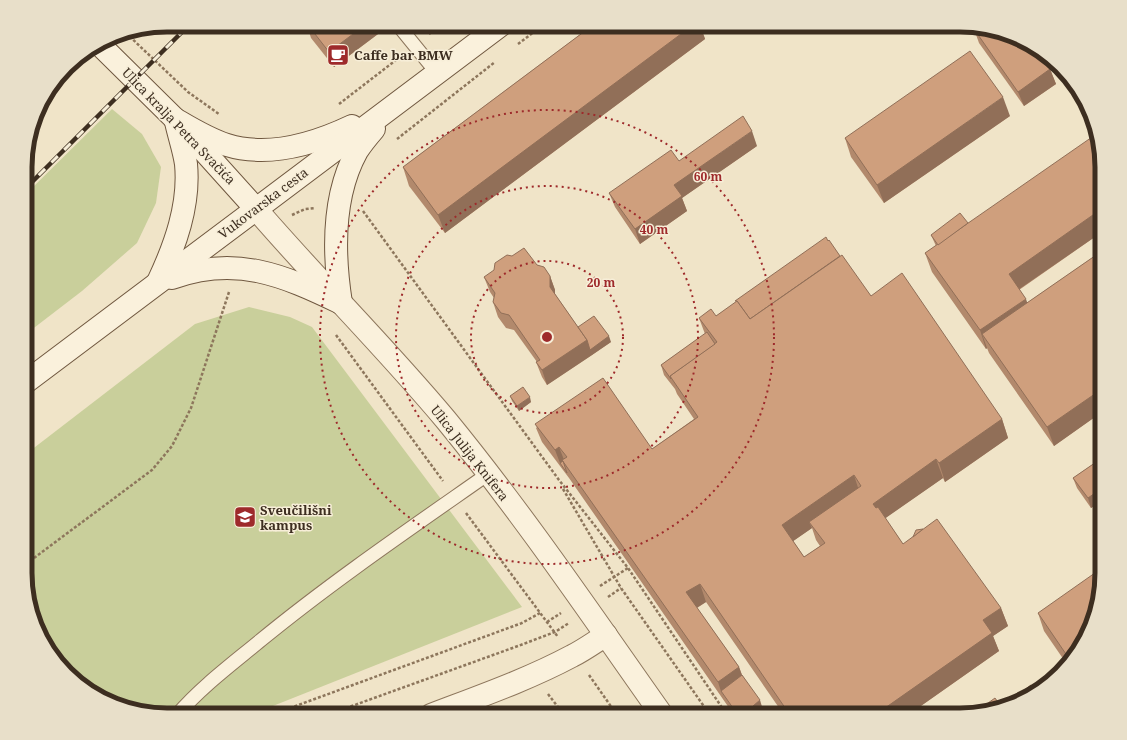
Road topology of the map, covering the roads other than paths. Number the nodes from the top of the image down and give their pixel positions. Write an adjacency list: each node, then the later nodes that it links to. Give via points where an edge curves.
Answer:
1 (404, 32): 4 (lane)
2 (492, 32): 4 (main road, Vukovarska cesta)
3 (103, 48): 6 (main road, Ulica kralja Petra Svačića)
4 (437, 73): 5 (main road, Vukovarska cesta)
5 (389, 109): 6 (main road, via 314,142 284,149 255,150 228,146); 7 (main road, Vukovarska cesta); 9 (main road, via 358,149 350,165 338,205 337,279)
6 (175, 119): 7 (main road, Ulica kralja Petra Svačića); 8 (main road, via 186,164 185,196 174,244)
7 (256, 209): 8 (main road, Vukovarska cesta); 9 (main road, Ulica Julija Knifera)
8 (158, 283): 9 (main road, via 187,272 211,268 244,268 299,283); 10 (main road, Vukovarska cesta)
9 (341, 303): 11 (main road, Ulica Julija Knifera, via 446,420)
10 (32, 378)
11 (488, 474): 12 (main road, Ulica Julija Knifera); 13 (lane, via 300,608 224,670)
12 (606, 635): 14 (main road, via 573,656); 15 (main road, Ulica Julija Knifera)
13 (183, 708)
14 (449, 708)
15 (657, 708)

